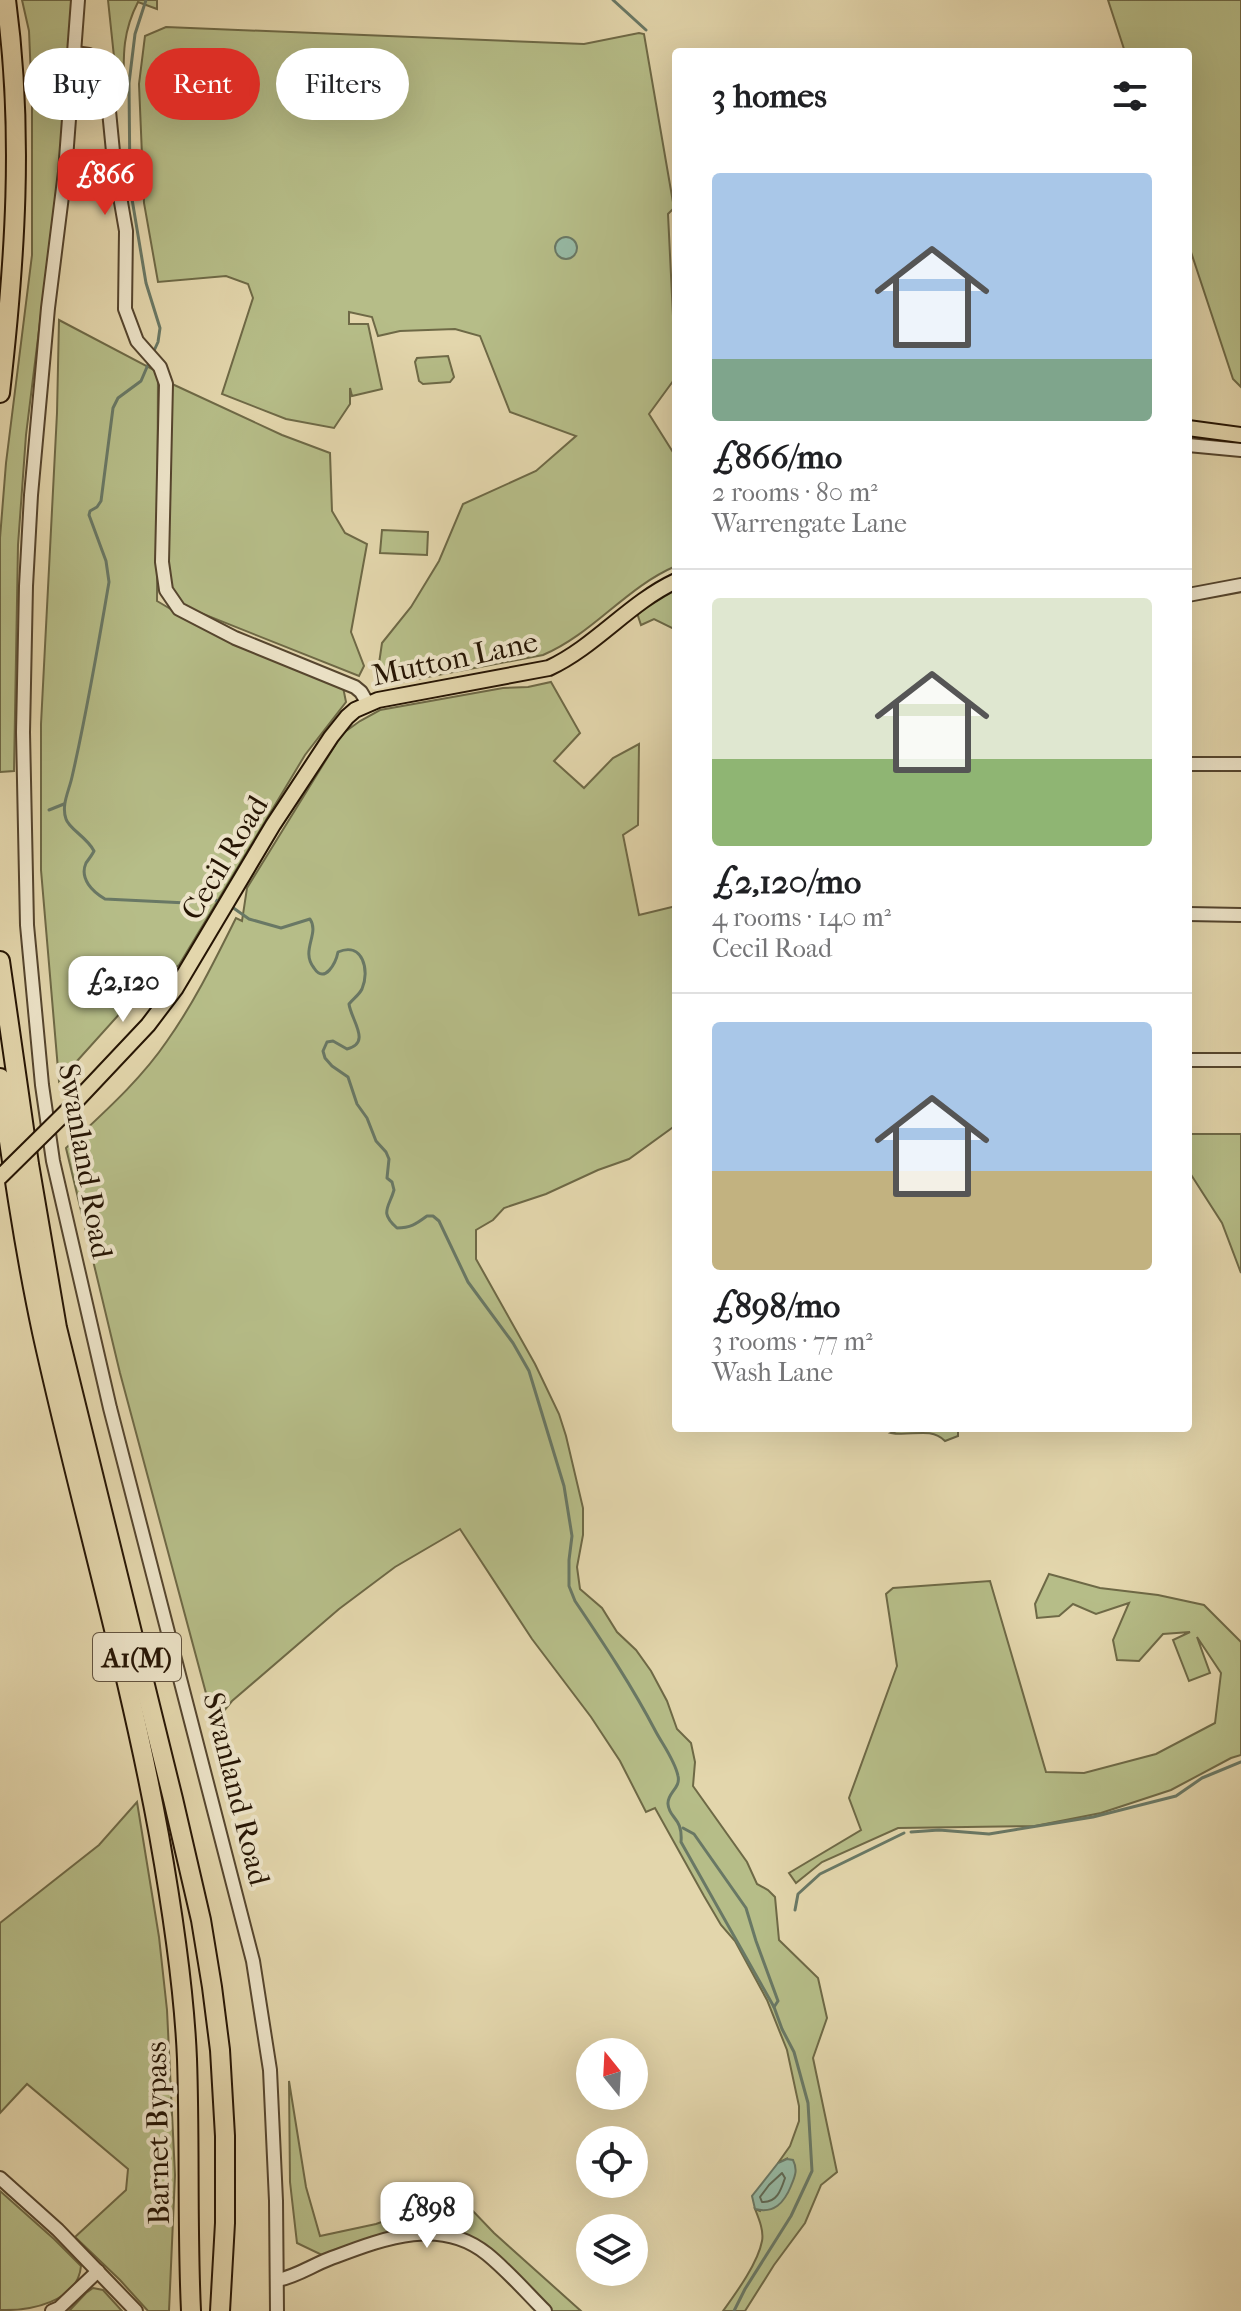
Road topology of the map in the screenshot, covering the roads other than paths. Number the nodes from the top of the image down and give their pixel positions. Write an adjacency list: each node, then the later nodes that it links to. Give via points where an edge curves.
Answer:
1 (6, 0): 6 (highway, via 17,169 11,303)
2 (78, 0): 3 (street, Swanland Road)
3 (75, 48)
4 (69, 120): 27 (street, Swanland Road, via 38,403 26,586 27,925 40,1070 53,1161 110,1408 253,1961 270,2070)
5 (110, 120): 14 (street, via 126,231 125,309 132,331 164,373 166,384 166,590 179,609 221,631 355,687)
6 (0, 393)
7 (1192, 429): 8 (main road)
8 (1241, 435)
9 (1192, 445): 10 (street)
10 (1241, 450)
11 (672, 583): 14 (main road, Mutton Lane, via 549,668)
12 (1241, 585): 13 (street)
13 (1192, 594)
14 (366, 705): 23 (main road, Cecil Road, bridge, via 331,737 148,1025)
15 (1192, 764): 16 (street)
16 (1241, 764)
17 (1192, 914): 18 (street)
18 (1241, 915)
19 (0, 961): 32 (highway, Barnet Bypass / A1(M), via 57,1328 201,1920 212,1987 225,2136)
20 (1192, 1060): 21 (street)
21 (1241, 1060)
22 (0, 1078): 25 (highway, Barnet Bypass / A1(M), via 42,1330 159,1837 187,2058)
23 (0, 1177)
24 (0, 2178): 26 (street)
25 (188, 2240): 30 (highway, A1(M)); 31 (highway, Barnet Bypass / A1(M))
26 (98, 2271): 28 (street); 29 (street)
27 (278, 2280): 33 (street, Swanland Road); 34 (street, via 384,2240 439,2233 486,2253)
28 (52, 2311)
29 (136, 2311)
30 (182, 2311)
31 (191, 2311)
32 (220, 2311)
33 (277, 2311)
34 (545, 2311)

